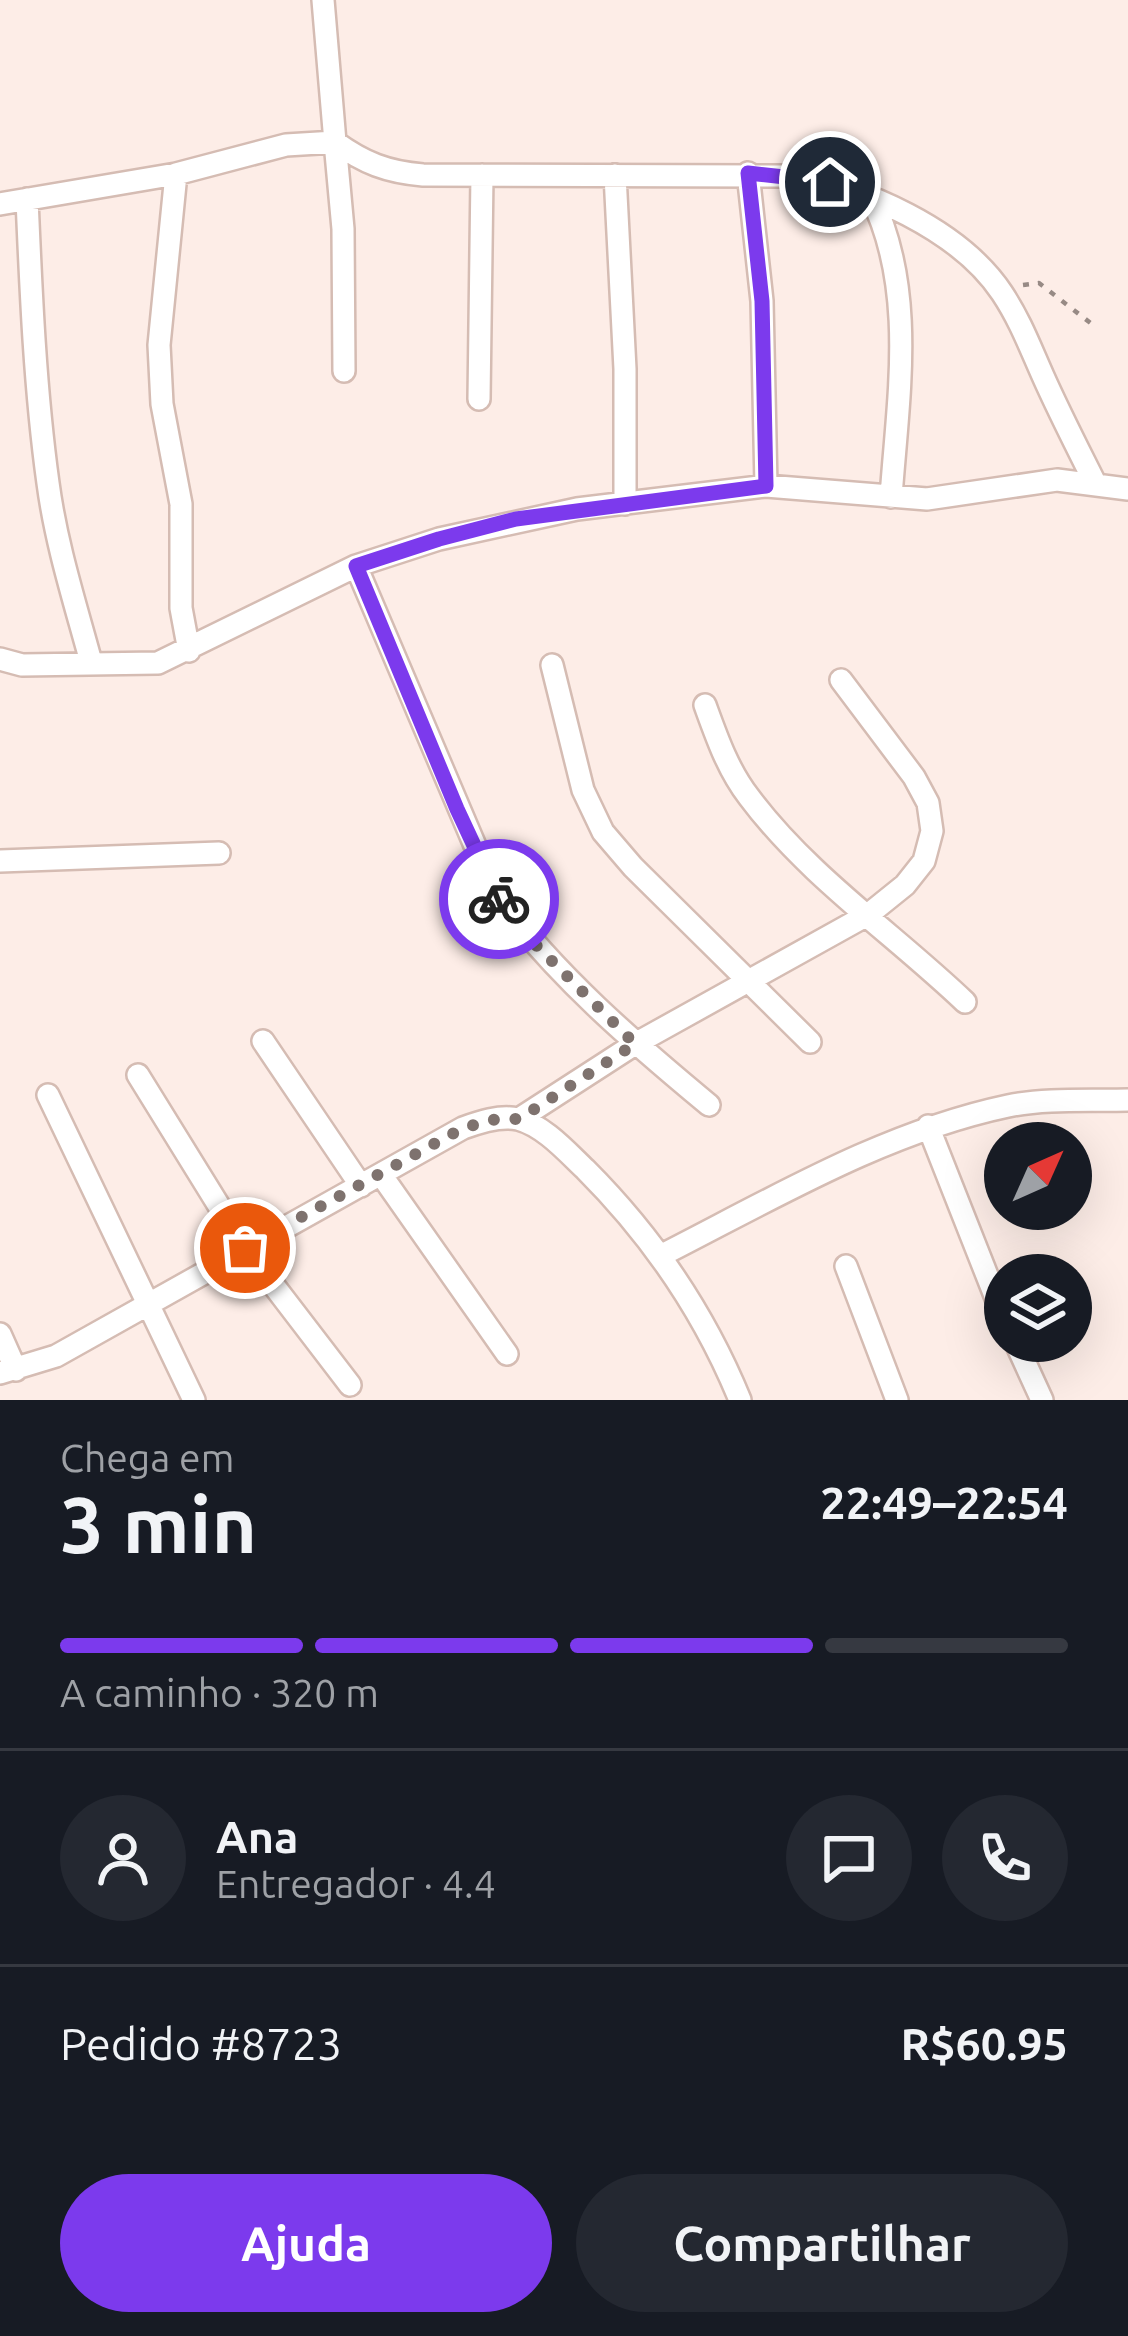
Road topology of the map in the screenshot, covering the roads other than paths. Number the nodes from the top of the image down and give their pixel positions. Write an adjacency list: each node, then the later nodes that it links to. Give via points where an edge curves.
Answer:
1 (322, 0): 2 (street)
2 (335, 142): 4 (street, via 286,145); 5 (street, via 392,172); 10 (street)
3 (748, 173): 6 (street); 7 (street); 13 (street, via 762,301)
4 (176, 174): 8 (street); 18 (street, via 159,345 181,504)
5 (482, 176): 6 (street); 11 (street)
6 (615, 176): 16 (street)
7 (869, 195): 12 (street, via 938,235 999,288); 15 (street, via 886,229 898,296)
8 (27, 199): 9 (street); 20 (street, via 48,484)
9 (0, 203)
10 (344, 371)
11 (479, 399)
12 (1095, 483): 14 (street); 15 (street)
13 (766, 486): 15 (street); 16 (street)
14 (1128, 489)
15 (891, 497)
16 (625, 503): 17 (street, via 516,519)
17 (356, 566): 18 (street); 31 (street, via 496,895)
18 (188, 651): 20 (street, via 158,663)
19 (0, 659): 20 (street)
20 (91, 662)
21 (553, 665): 27 (street, via 583,790 604,832)
22 (841, 680): 26 (street, via 914,777 932,830 924,861)
23 (705, 705): 26 (street, via 748,796)
24 (219, 853): 25 (street)
25 (0, 861)
26 (868, 914): 27 (street); 28 (street)
27 (752, 981): 30 (street); 31 (street)
28 (965, 1002)
29 (263, 1041): 39 (street)
30 (810, 1042)
31 (635, 1044): 35 (street); 36 (street)
32 (138, 1075): 40 (street)
33 (48, 1095): 44 (street)
34 (1128, 1100): 37 (street, via 1014,1104)
35 (709, 1105)
36 (519, 1119): 38 (street, via 463,1128); 41 (street, via 560,1144)
37 (928, 1126): 41 (street); 43 (street)
38 (382, 1175): 39 (street); 46 (street)
39 (361, 1186): 40 (street)
40 (245, 1248): 44 (street); 49 (street)
41 (662, 1256): 51 (street)
42 (846, 1266): 52 (street)
43 (984, 1268)
44 (148, 1303): 48 (street, via 56,1356); 50 (street)
45 (0, 1334): 48 (street)
46 (507, 1354)
47 (1025, 1362): 53 (street)
48 (8, 1371)
49 (350, 1385)
50 (194, 1400)
51 (740, 1400)
52 (897, 1400)
53 (1042, 1400)

